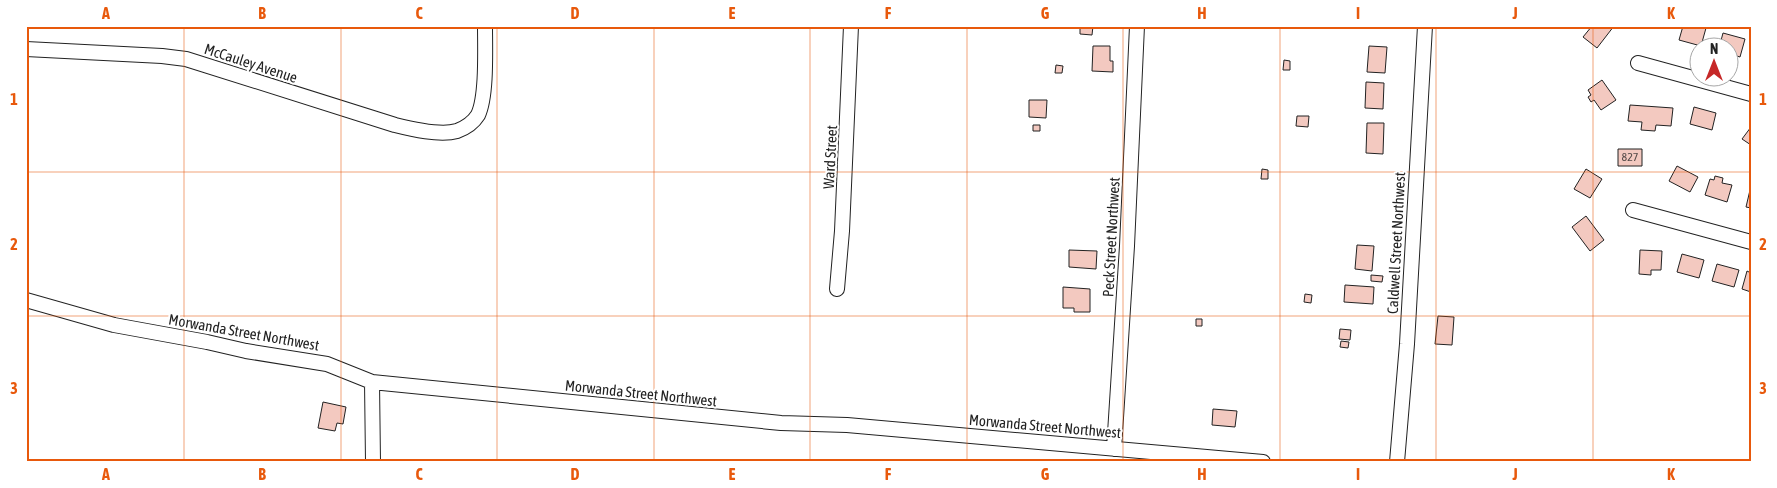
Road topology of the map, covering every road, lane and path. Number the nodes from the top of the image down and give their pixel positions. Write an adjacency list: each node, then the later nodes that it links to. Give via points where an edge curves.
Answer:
1 (485, 26): 5 (street, McCauley Avenue, via 480,108 473,121 461,129 447,132 395,125 186,59)
2 (851, 26): 10 (street, Ward Street)
3 (1137, 26): 13 (street, Peck Street Northwest)
4 (1425, 26): 16 (street, Caldwell Street Northwest)
5 (26, 50)
6 (1638, 63): 7 (street)
7 (1751, 94)
8 (1633, 210): 9 (street)
9 (1751, 242)
10 (837, 289)
11 (26, 300): 12 (street, Morwanda Street Northwest, via 114,325 326,364)
12 (372, 382): 13 (street, Morwanda Street Northwest, via 781,423 847,425); 14 (street)
13 (1114, 449): 15 (street, Morwanda Street Northwest)
14 (373, 462)
15 (1263, 462)
16 (1397, 462)

